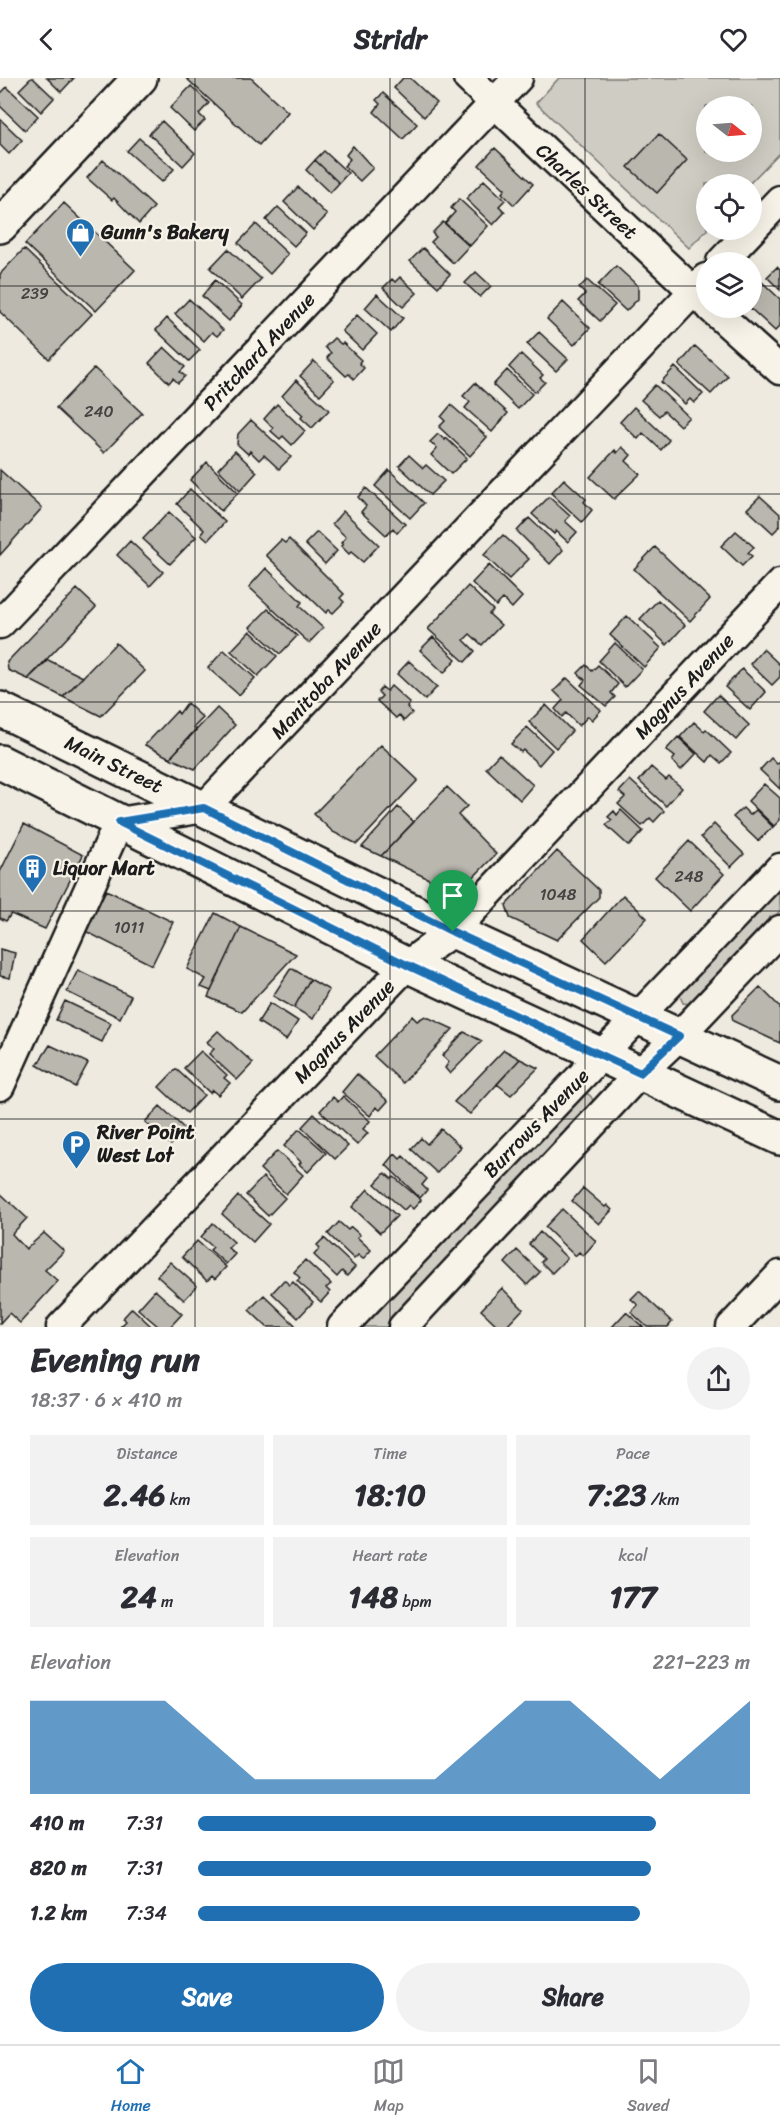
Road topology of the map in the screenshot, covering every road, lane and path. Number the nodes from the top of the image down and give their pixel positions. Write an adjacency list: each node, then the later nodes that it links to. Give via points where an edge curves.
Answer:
1 (140, 78): 6 (main road)
2 (468, 78): 4 (street, Charles Street)
3 (518, 78): 4 (street, Pritchard Avenue)
4 (494, 102): 8 (street, Charles Street); 13 (street, Pritchard Avenue)
5 (780, 200): 7 (street)
6 (0, 226)
7 (731, 252)
8 (696, 287)
9 (696, 304): 16 (street, Manitoba Avenue)
10 (728, 318): 11 (street, Charles Street)
11 (780, 370)
12 (780, 584): 20 (street, Magnus Avenue)
13 (0, 624)
14 (0, 709): 16 (main road, Main Street)
15 (0, 762): 17 (main road)
16 (204, 808): 17 (street); 20 (main road, Main Street)
17 (119, 822): 21 (main road); 27 (street)
18 (780, 868): 22 (street, Burrows Avenue)
19 (780, 930): 23 (street, Burrows Avenue)
20 (453, 932): 21 (street, Magnus Avenue); 22 (main road, Main Street)
21 (407, 965): 24 (main road); 30 (street, Magnus Avenue)
22 (638, 1018): 23 (main road, Main Street); 24 (street, Burrows Avenue)
23 (679, 1036): 25 (street, Burrows Avenue); 26 (main road, Main Street)
24 (601, 1055): 25 (main road); 31 (street, Burrows Avenue)
25 (640, 1073): 28 (main road); 32 (street, Burrows Avenue)
26 (780, 1083)
27 (0, 1086)
28 (780, 1138)
29 (780, 1275): 33 (street)
30 (61, 1327)
31 (342, 1327)
32 (403, 1327)
33 (731, 1327)

